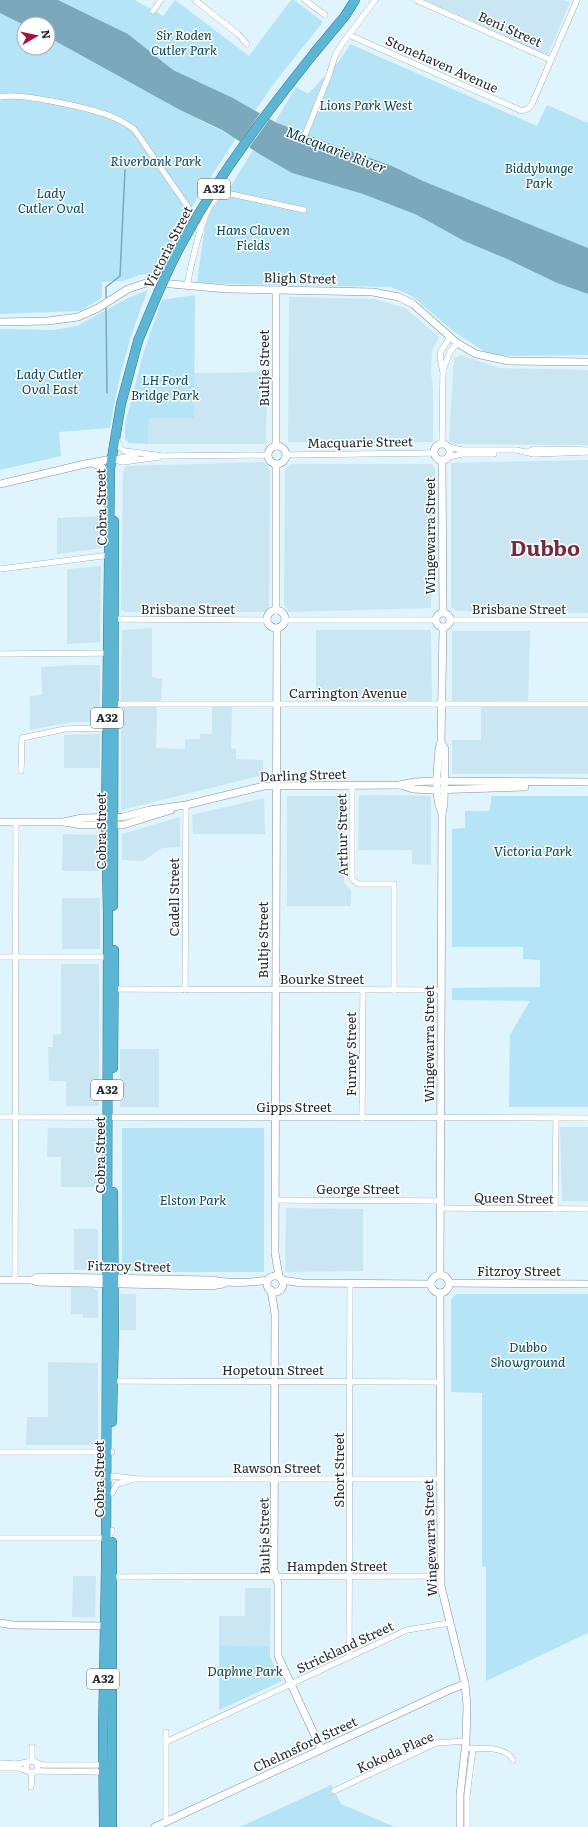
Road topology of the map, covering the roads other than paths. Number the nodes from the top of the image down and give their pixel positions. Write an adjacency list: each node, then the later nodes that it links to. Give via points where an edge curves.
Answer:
1 (161, 0): 9 (street)
2 (194, 0): 13 (street)
3 (305, 0): 10 (street)
4 (355, 0): 11 (highway, Victoria Street / A32)
5 (363, 0): 11 (highway, Victoria Street / A32)
6 (375, 0): 12 (street)
7 (416, 0): 14 (street, Beni Street)
8 (577, 0): 14 (street)
9 (153, 11)
10 (325, 15)
11 (345, 16): 26 (highway, Victoria Street / A32, bridge, via 266,114 218,182 185,237 138,341)
12 (349, 35): 14 (street, Stonehaven Avenue, via 519,111 526,110 532,104); 16 (street, via 335,56)
13 (248, 44)
14 (551, 60)
15 (0, 97): 18 (street, via 73,106 126,123 134,129 190,210)
16 (305, 135)
17 (304, 210): 18 (street, via 231,194 224,195 213,201)
18 (200, 233): 19 (street)
19 (187, 285): 20 (street, Bligh Street); 21 (street, Bligh Street, via 162,282 142,284 128,289 88,313 68,320)
20 (276, 290): 22 (street, Bligh Street, via 391,294 413,304); 28 (street, Bultje Street)
21 (0, 322)
22 (450, 337): 23 (street, Bligh Street); 25 (street, via 441,351)
23 (457, 343): 24 (street, Bligh Street, via 476,354 498,360); 25 (street, via 450,352)
24 (588, 362)
25 (442, 372): 27 (street)
26 (116, 430): 32 (street, via 118,444 122,450); 37 (highway, Victoria Street / A32)
27 (445, 445): 30 (street, via 462,450); 31 (street, via 437,446); 36 (street, via 450,453)
28 (276, 446): 33 (street, via 271,447); 34 (street, via 282,447)
29 (588, 451): 30 (street, via 534,454)
30 (520, 452): 36 (street, via 462,454)
31 (434, 453): 34 (street, Macquarie Street); 36 (street, via 438,459)
32 (152, 454): 35 (street); 37 (street)
33 (268, 455): 35 (street); 39 (street, via 269,460)
34 (286, 455): 39 (street, via 284,460)
35 (163, 456): 37 (street, via 123,462)
36 (445, 459): 45 (street, Wingewarra Street)
37 (112, 460): 38 (street); 41 (highway, Cobra Street / A32); 42 (highway, Cobra Street / A32, via 114,467)
38 (86, 464): 40 (street); 41 (street, via 101,466)
39 (276, 464): 44 (street)
40 (0, 484)
41 (109, 487): 42 (highway, Cobra Street / A32)
42 (111, 555): 43 (street); 46 (highway, Cobra Street / A32)
43 (0, 569)
44 (276, 610): 47 (street, via 269,614); 48 (street, via 282,612)
45 (442, 612): 49 (street); 50 (street, via 447,614)
46 (111, 619): 47 (street, Brisbane Street); 54 (highway, Cobra Street / A32); 56 (highway, Cobra Street / A32)
47 (268, 620): 53 (street, via 270,625)
48 (286, 620): 49 (street); 53 (street, via 282,627)
49 (435, 620): 52 (street, via 438,626)
50 (450, 620): 51 (street, Brisbane Street); 52 (street, via 447,626)
51 (588, 620)
52 (443, 627): 59 (street, Wingewarra Street)
53 (277, 628): 58 (street, Bultje Street)
54 (115, 635): 56 (street, via 113,650); 57 (highway, Cobra Street / A32)
55 (0, 654): 56 (street)
56 (108, 654): 57 (highway, Cobra Street / A32)
57 (110, 704): 58 (street, Carrington Avenue); 61 (highway, Cobra Street / A32)
58 (276, 704): 59 (street, Carrington Avenue); 66 (street, Bultje Street)
59 (442, 704): 60 (street, Carrington Avenue); 62 (street, Wingewarra Street)
60 (588, 704)
61 (110, 728): 63 (street, via 65,729 22,738); 74 (highway, Cobra Street / A32)
62 (441, 743): 64 (street, Wingewarra Street); 69 (street, Wingewarra Street, via 446,750)
63 (21, 771)
64 (437, 781): 68 (street, Darling Street); 69 (street, Wingewarra Street)
65 (588, 782): 69 (street, Darling Street)
66 (276, 785): 67 (street, Darling Street); 71 (street, Darling Street); 80 (street, Bultje Street)
67 (352, 785): 68 (street, Darling Street); 82 (street, Arthur Street, via 352,879 358,884 394,884)
68 (400, 785): 69 (street, Darling Street, via 413,789)
69 (442, 787): 70 (street, Darling Street); 83 (street, Wingewarra Street, via 438,805 442,813)
70 (588, 787)
71 (186, 805): 74 (street, Darling Street, via 123,825); 79 (street, Cadell Street)
72 (0, 822): 73 (street, Darling Street)
73 (16, 822): 74 (street, Darling Street, via 64,822 82,818); 76 (street)
74 (110, 822): 77 (highway, Cobra Street / A32)
75 (0, 957): 76 (street)
76 (16, 957): 77 (street); 85 (street)
77 (111, 957): 78 (highway, Cobra Street / A32)
78 (111, 989): 79 (street, Bourke Street); 86 (highway, Cobra Street / A32)
79 (185, 990): 80 (street, Bourke Street)
80 (275, 990): 81 (street, Bourke Street); 87 (street, Bultje Street)
81 (363, 990): 82 (street, Bourke Street); 88 (street, Furney Street)
82 (394, 990): 83 (street, Bourke Street)
83 (441, 990): 89 (street, Wingewarra Street)
84 (0, 1117): 85 (street, Gipps Street)
85 (16, 1118): 86 (street, Gipps Street); 100 (street)
86 (110, 1118): 87 (street, Gipps Street); 101 (highway, Cobra Street / A32)
87 (275, 1118): 88 (street, Gipps Street); 92 (street, Bultje Street)
88 (362, 1118): 89 (street, Gipps Street)
89 (441, 1118): 90 (street, Gipps Street); 93 (street, Wingewarra Street)
90 (556, 1118): 91 (street, Gipps Street); 94 (street)
91 (588, 1118)
92 (275, 1200): 93 (street, George Street); 96 (street, Bultje Street)
93 (441, 1204): 94 (street, Queen Street); 97 (street, Wingewarra Street)
94 (555, 1209): 95 (street, Queen Street)
95 (588, 1210)
96 (275, 1252): 98 (street, Bultje Street); 104 (street, Bultje Street)
97 (440, 1274): 103 (street); 106 (street, via 434,1276)
98 (270, 1278): 102 (street, Fitzroy Street); 104 (street, Fitzroy Street); 108 (street, Bultje Street, via 267,1284)
99 (0, 1280): 100 (street, Fitzroy Street)
100 (15, 1280): 101 (street, Fitzroy Street, via 47,1277)
101 (110, 1281): 102 (street, Fitzroy Street, via 211,1286); 111 (highway, Cobra Street / A32)
102 (245, 1283): 108 (street, Fitzroy Street)
103 (450, 1283): 107 (street, Fitzroy Street); 109 (street, via 446,1291)
104 (281, 1284): 105 (street); 108 (street, Fitzroy Street, via 274,1292); 110 (street, Bultje Street)
105 (350, 1284): 106 (street); 113 (street, Short Street)
106 (431, 1284): 109 (street, via 435,1292)
107 (588, 1284)
108 (270, 1289): 110 (street, Bultje Street)
109 (440, 1293): 114 (street, Wingewarra Street)
110 (275, 1314): 112 (street, Bultje Street)
111 (110, 1381): 112 (street, Hopetoun Street); 116 (highway, Cobra Street / A32)
112 (274, 1381): 113 (street, Hopetoun Street); 119 (street, Bultje Street)
113 (350, 1381): 114 (street, Hopetoun Street); 120 (street, Short Street)
114 (440, 1382): 121 (street, Wingewarra Street)
115 (0, 1452): 116 (street)
116 (109, 1452): 117 (highway, Cobra Street / A32); 122 (highway, Cobra Street / A32)
117 (112, 1476): 118 (street, Rawson Street); 122 (highway, Cobra Street / A32)
118 (138, 1479): 119 (street, Rawson Street); 122 (street, Rawson Street, via 117,1484)
119 (275, 1479): 120 (street, Rawson Street); 129 (street, Bultje Street)
120 (350, 1479): 121 (street, Rawson Street); 130 (street, Short Street)
121 (440, 1480): 127 (street, Wingewarra Street)
122 (109, 1495): 123 (highway, Cobra Street / A32); 125 (highway, Cobra Street / A32)
123 (112, 1530): 125 (street); 128 (highway, Cobra Street / A32)
124 (0, 1538): 125 (street)
125 (106, 1538): 126 (highway, Cobra Street / A32)
126 (106, 1567): 128 (highway); 131 (highway, Cobra Street / A32)
127 (441, 1576): 130 (street, Hampden Street); 133 (street, Wingewarra Street)
128 (112, 1577): 129 (street, Hampden Street); 131 (highway, Cobra Street / A32)
129 (276, 1577): 130 (street, Hampden Street); 138 (street, Bultje Street, via 278,1656)
130 (350, 1577): 137 (street, Short Street)
131 (108, 1611): 135 (highway, via 110,1620); 150 (highway, Cobra Street / A32)
132 (0, 1623): 134 (street)
133 (449, 1623): 137 (street, Strickland Street, via 407,1630); 139 (street, Wingewarra Street)
134 (13, 1625): 135 (street); 136 (street)
135 (104, 1626): 150 (highway, Cobra Street / A32)
136 (0, 1628)
137 (349, 1657): 138 (street, Strickland Street)
138 (291, 1684): 141 (street, Strickland Street); 144 (street, Bultje Street)
139 (465, 1684): 142 (street, Wingewarra Street); 144 (street, Chelmsford Street)
140 (166, 1732): 141 (street)
141 (166, 1742): 154 (street)
142 (466, 1744): 145 (street, Kokoda Place); 153 (street, Kokoda Place, via 436,1743); 158 (street, Wingewarra Street, via 460,1795)
143 (32, 1747): 147 (street)
144 (321, 1749): 154 (street, Chelmsford Street)
145 (473, 1749): 146 (street, Kokoda Place, via 499,1750 506,1752); 159 (street)
146 (513, 1760)
147 (32, 1762): 148 (street); 150 (street, via 43,1765); 151 (street, via 38,1767); 151 (street, via 26,1765)
148 (0, 1763)
149 (0, 1768): 151 (street, via 18,1768)
150 (107, 1768): 151 (street); 155 (highway, Cobra Street / A32); 156 (highway, Cobra Street / A32)
151 (32, 1772): 152 (street)
152 (31, 1787)
153 (334, 1791)
154 (166, 1821): 157 (street, Chelmsford Street)
155 (104, 1827)
156 (112, 1827)
157 (155, 1827)
158 (460, 1827)
159 (466, 1827)

